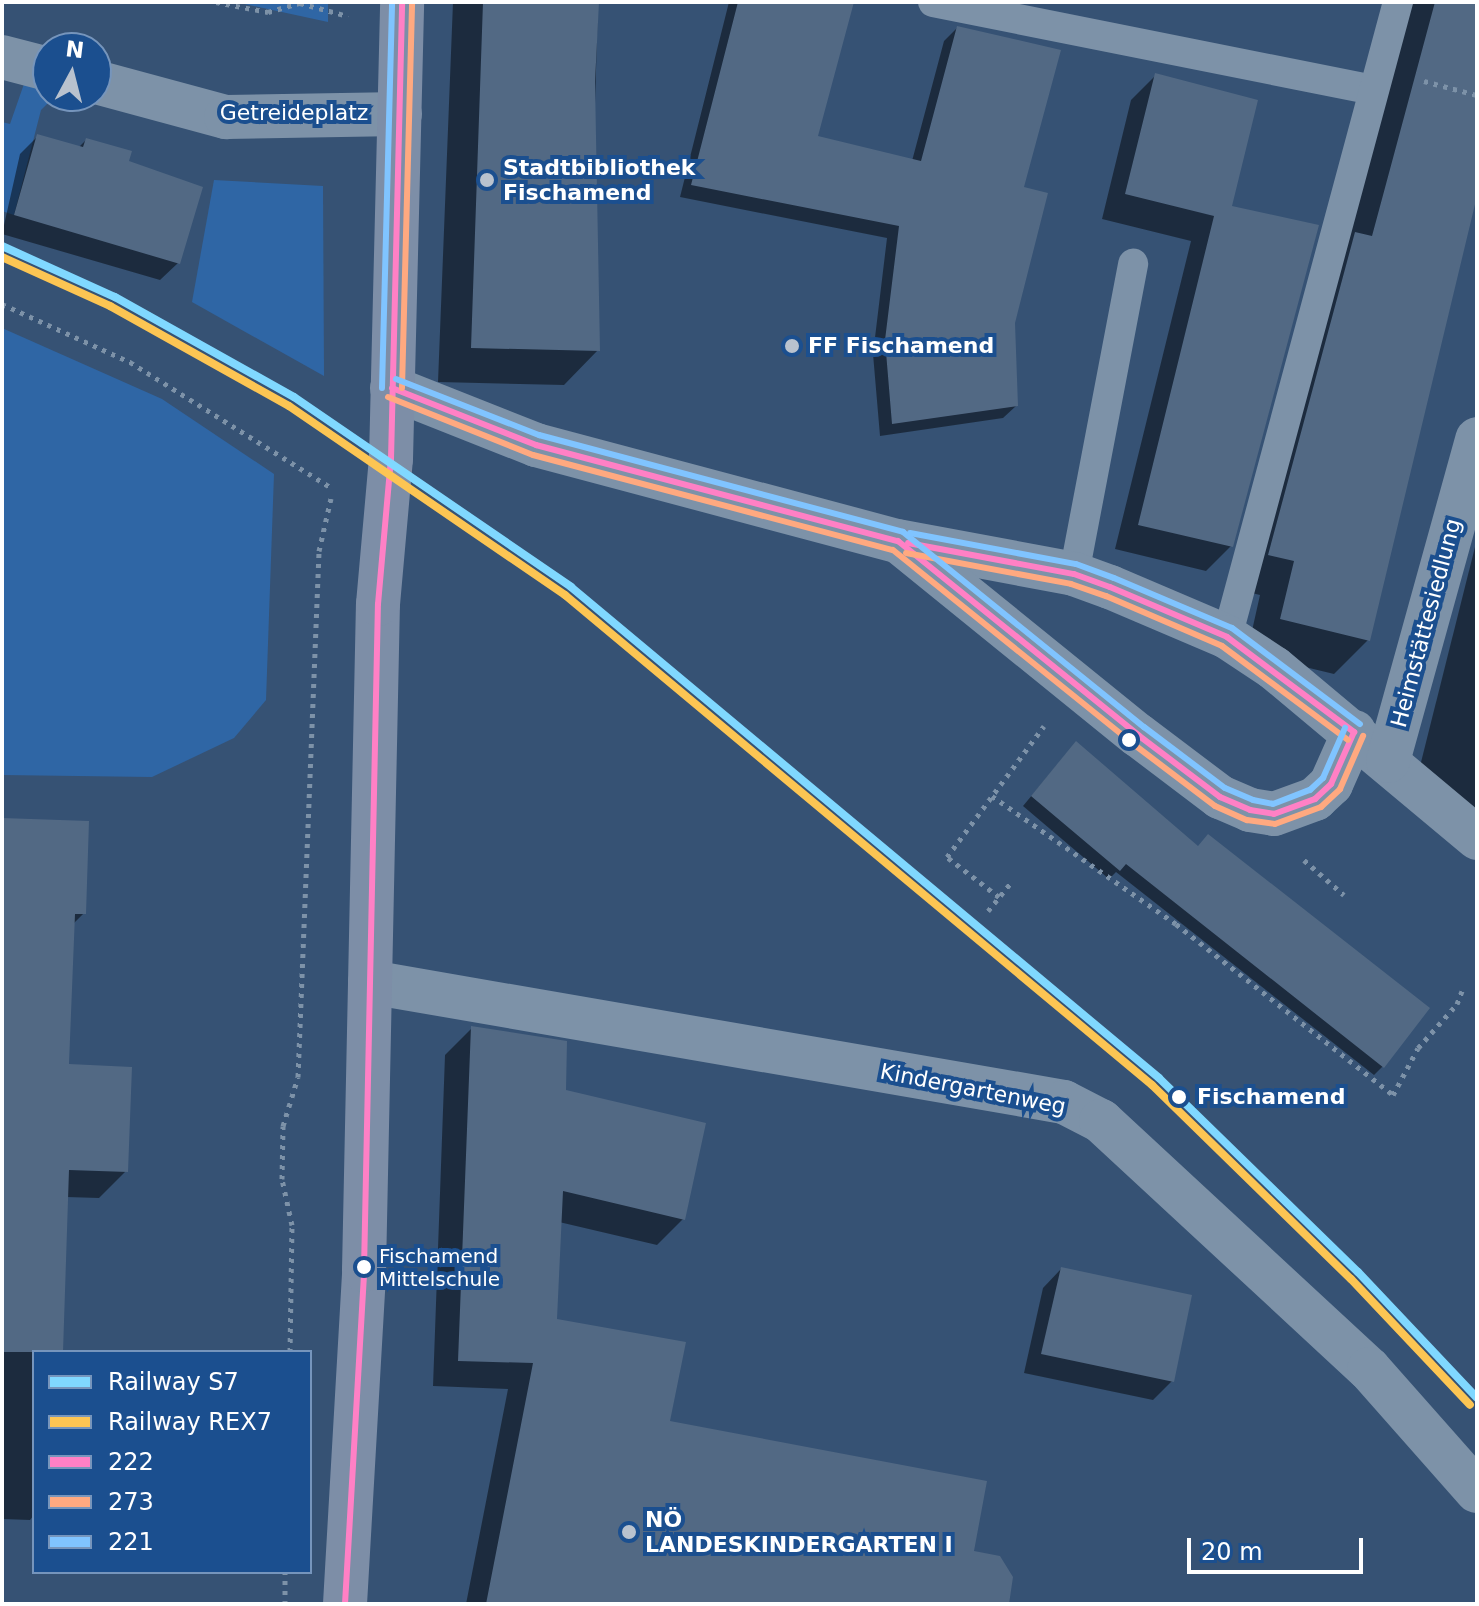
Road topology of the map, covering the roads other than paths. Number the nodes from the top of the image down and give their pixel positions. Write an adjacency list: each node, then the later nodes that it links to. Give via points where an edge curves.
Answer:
1 (402, 2): 8 (main road)
2 (933, 2): 7 (lane)
3 (1398, 2): 7 (lane)
4 (2, 57): 5 (street)
5 (32, 65)
6 (112, 86): 8 (street, Getreideplatz, via 226,117)
7 (1372, 90): 14 (lane)
8 (400, 114): 10 (main road)
9 (1133, 264): 13 (lane)
10 (392, 388): 12 (street, Heimstättesiedlung, via 536,445); 18 (main road, via 378,604)
11 (1477, 439): 16 (street, Heimstättesiedlung)
12 (898, 541): 13 (street, Heimstättesiedlung); 15 (street, via 1220,797 1250,810 1274,814 1315,799 1331,784)
13 (1074, 574): 14 (street, Heimstättesiedlung)
14 (1227, 637): 15 (street, Heimstättesiedlung)
15 (1354, 732): 16 (street, Heimstättesiedlung)
16 (1388, 761): 17 (street, Heimstättesiedlung)
17 (1477, 838)
18 (370, 982): 19 (street, Kindergartenweg, via 1064,1102 1101,1121 1369,1369); 20 (main road, via 364,1270)
19 (1477, 1491)
20 (345, 1604)

